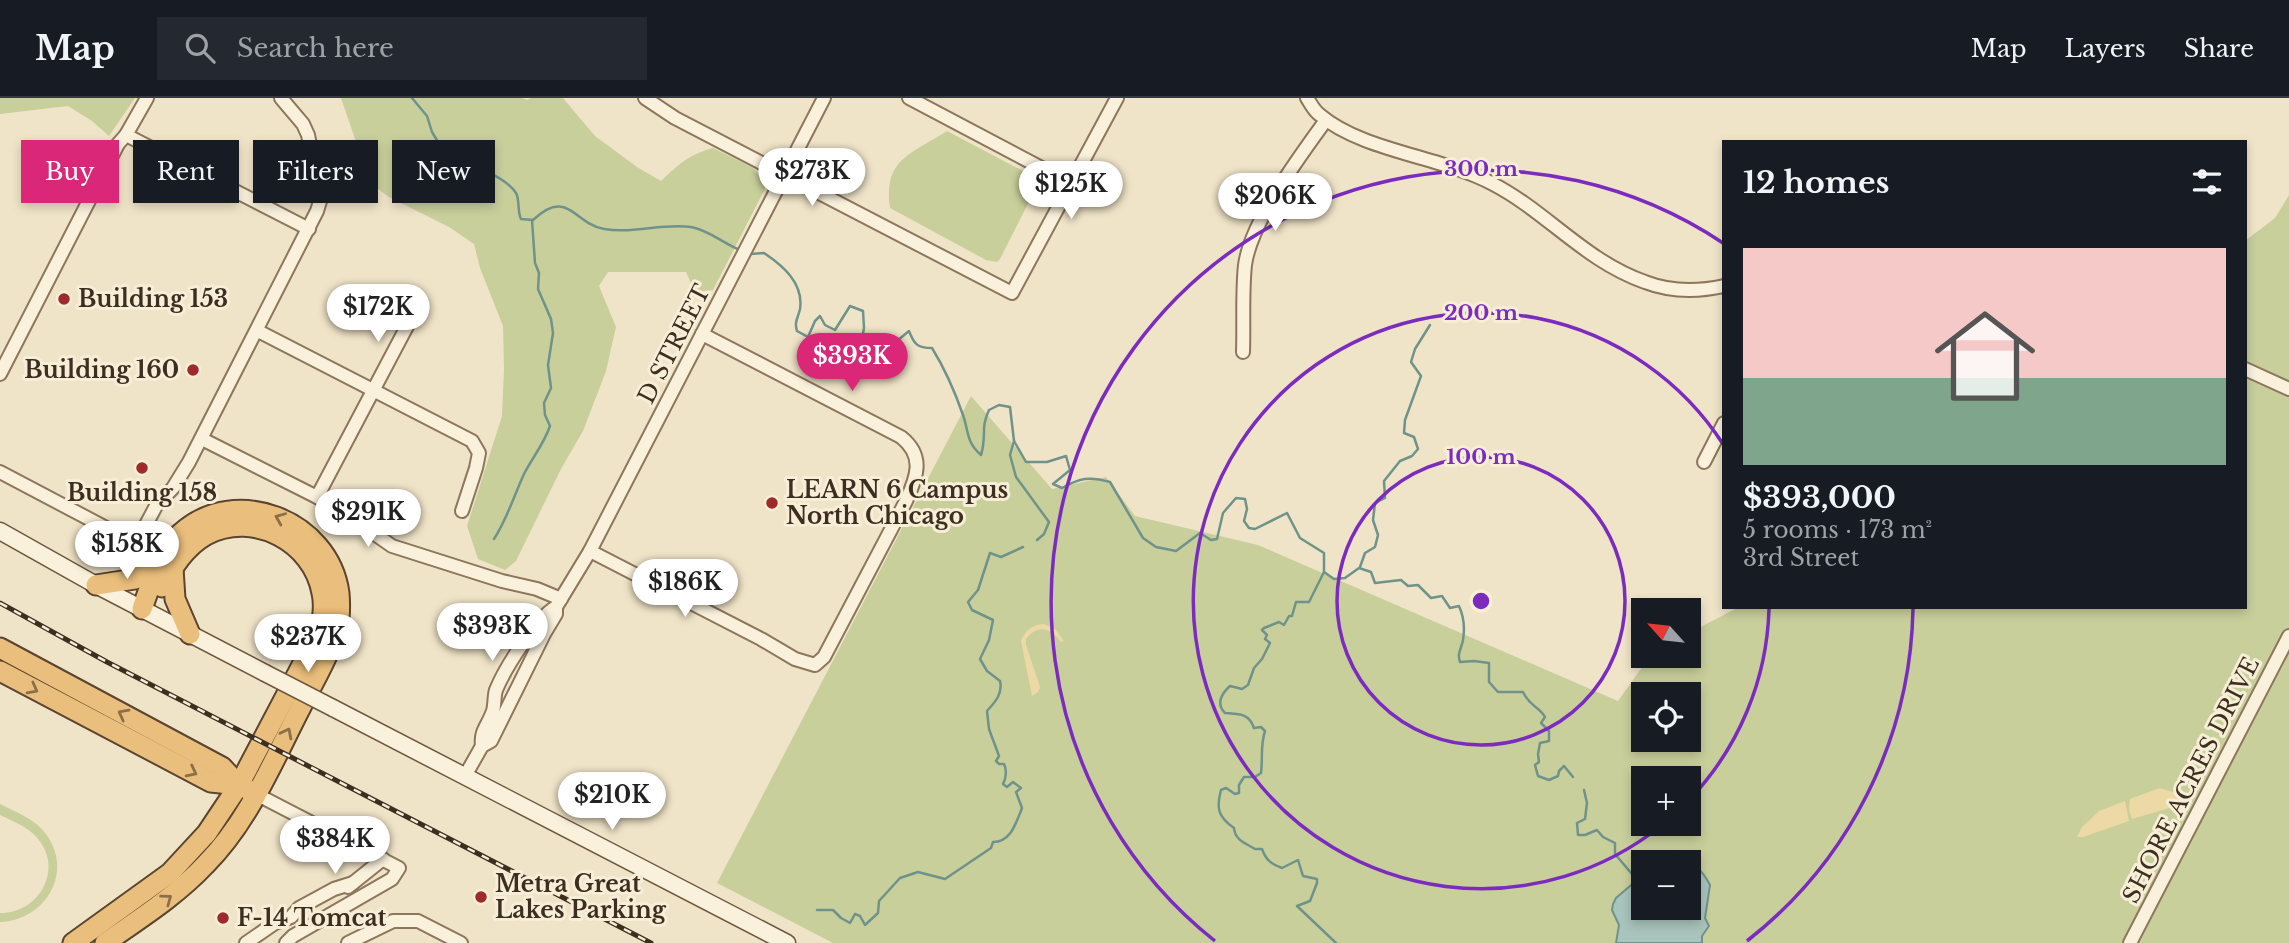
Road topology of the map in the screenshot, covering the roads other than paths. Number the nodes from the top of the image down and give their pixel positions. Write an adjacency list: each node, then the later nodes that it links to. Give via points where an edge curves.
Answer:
1 (147, 98): 9 (street)
2 (281, 98): 12 (street, via 308,135 321,198)
3 (645, 98): 10 (street)
4 (824, 98): 10 (street, D STREET)
5 (909, 98): 11 (street)
6 (1117, 98): 11 (street)
7 (1307, 98): 8 (street)
8 (1326, 120): 13 (street, via 1363,138 1494,184 1579,247 1645,282 1681,291); 17 (street, via 1269,206 1251,244 1245,265)
9 (126, 135): 12 (street); 19 (street)
10 (785, 175): 11 (street, via 1012,293); 16 (street, D STREET)
11 (1072, 184)
12 (309, 229): 15 (street)
13 (1722, 286)
14 (414, 313): 21 (street)
15 (258, 331): 21 (street); 23 (street)
16 (702, 334): 29 (street, D STREET); 29 (street, via 911,444 917,463 906,501 824,657 815,665 795,659)
17 (1243, 352)
18 (2247, 370): 20 (street)
19 (0, 373)
20 (2289, 389)
21 (372, 391): 26 (street); 27 (street, via 472,441 479,453)
22 (1722, 427): 24 (street)
23 (202, 439): 25 (street, via 140,536 129,540); 26 (street)
24 (1704, 462)
25 (0, 472)
26 (317, 498): 32 (street, via 392,546 548,593)
27 (462, 511)
28 (0, 531): 31 (main road)
29 (590, 551): 32 (street, D STREET)
30 (168, 560): 31 (highway, via 135,579); 33 (highway, via 161,588); 34 (highway, via 175,599); 40 (highway, via 182,532 205,518 261,511 286,519 309,536 335,577 339,615 330,648)
31 (96, 585): 33 (main road)
32 (559, 603): 38 (street, D STREET, via 491,741); 38 (street, D STREET, via 548,611 506,671 481,736)
33 (142, 609): 34 (main road)
34 (190, 634): 39 (main road, bridge)
35 (2289, 636): 49 (street, SHORE ACRES DRIVE)
36 (0, 648): 40 (highway, one-way to 36, via 222,767)
37 (0, 671): 40 (highway, one-way to 40, via 211,782)
38 (482, 746): 39 (street, D STREET)
39 (465, 776): 48 (main road)
40 (248, 789): 41 (street); 42 (highway, via 180,864); 43 (highway, one-way to 40, via 207,864 236,827)
41 (383, 859): 44 (street, via 353,884 299,908); 45 (street, via 399,868 392,879)
42 (73, 943)
43 (105, 943)
44 (247, 943)
45 (286, 943)
46 (348, 943): 47 (street, via 393,921 418,921)
47 (461, 943)
48 (786, 943)
49 (2130, 943)

